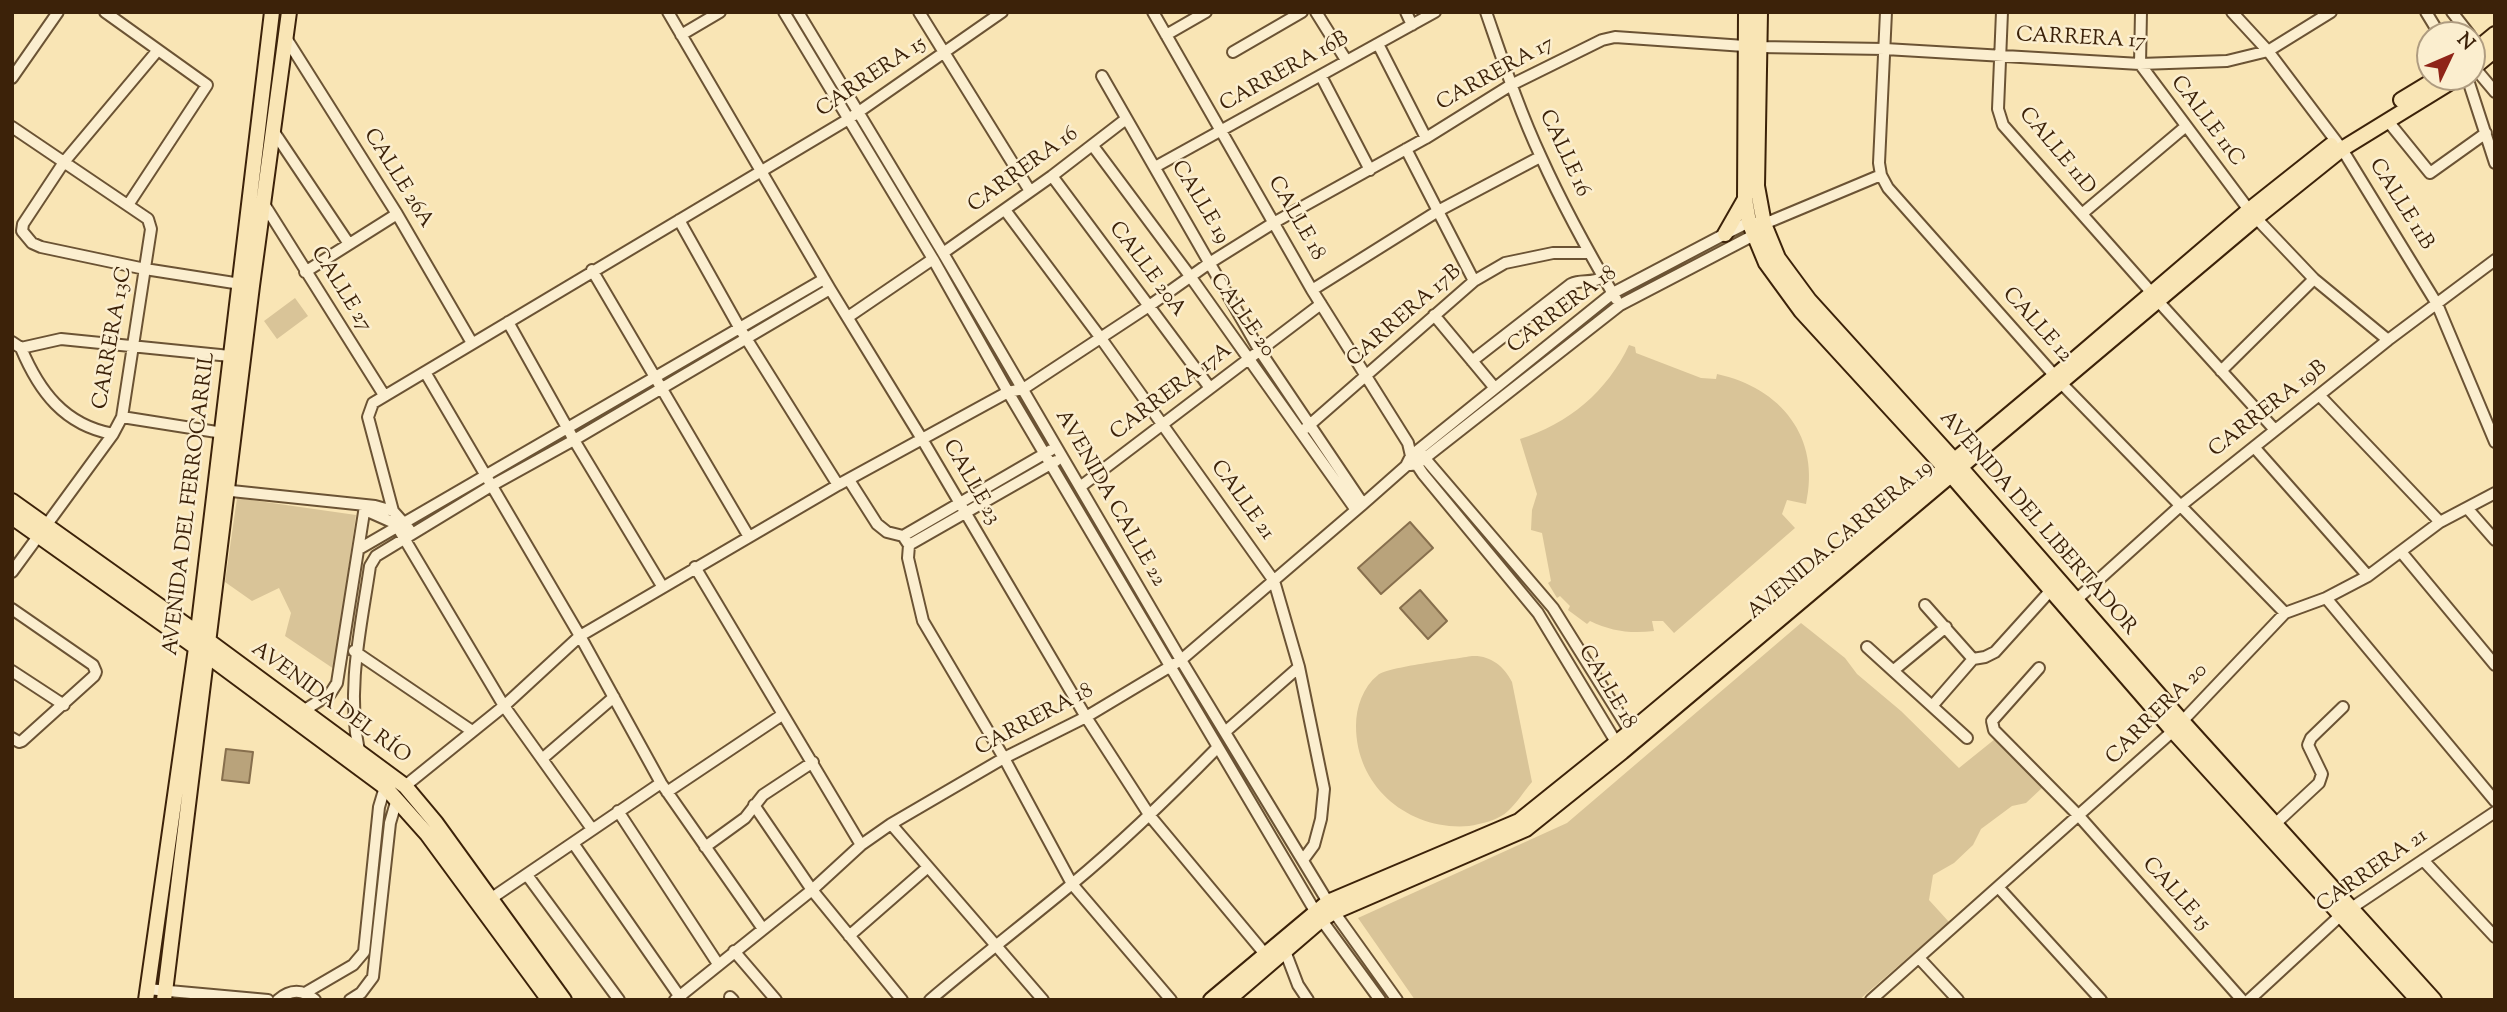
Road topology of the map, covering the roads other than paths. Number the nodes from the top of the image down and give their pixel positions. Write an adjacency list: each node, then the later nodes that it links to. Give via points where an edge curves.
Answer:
1 (58, 12): 41 (street)
2 (105, 12): 31 (street)
3 (272, 12): 94 (main road, AVENIDA DEL FERROCARRIL)
4 (289, 12): 28 (main road, AVENIDA DEL FERROCARRIL)
5 (668, 12): 26 (street, CALLE 23)
6 (720, 12): 26 (street)
7 (784, 12): 48 (street, AVENIDA CALLE 22)
8 (798, 12): 46 (street, AVENIDA CALLE 22)
9 (919, 12): 34 (street)
10 (1002, 12): 34 (street, CARRERA 15)
11 (1153, 12): 27 (street, CALLE 18)
12 (1206, 12): 27 (street)
13 (1301, 12): 35 (street)
14 (1316, 12): 37 (street)
15 (1406, 12): 25 (street)
16 (1435, 12): 25 (street, CARRERA 16B)
17 (1486, 12): 42 (street, CALLE 16)
18 (1746, 12): 30 (main road, AVENIDA DEL LIBERTADOR)
19 (1760, 12): 30 (main road, AVENIDA DEL LIBERTADOR)
20 (1886, 12): 32 (street)
21 (2002, 12): 36 (street, CALLE 11D)
22 (2141, 12): 38 (street)
23 (2232, 12): 33 (street, CALLE 11B)
24 (2331, 12): 33 (street)
25 (1412, 25): 29 (street, CARRERA 16B)
26 (681, 35): 64 (street, CALLE 23)
27 (1166, 35): 52 (street, CALLE 18)
28 (286, 38): 53 (main road, AVENIDA DEL FERROCARRIL); 74 (street, CALLE 26A)
29 (1378, 44): 37 (street, CARRERA 16B); 55 (street)
30 (1752, 46): 32 (street, CARRERA 17); 42 (street, CARRERA 17, via 1615,37); 68 (main road, AVENIDA DEL LIBERTADOR); 78 (main road, AVENIDA DEL LIBERTADOR, via 1757,186)
31 (158, 50): 60 (street); 70 (street, via 207,85)
32 (1885, 50): 36 (street, CARRERA 17); 66 (street)
33 (2268, 51): 38 (street, CARRERA 17, via 2227,61); 56 (street, CALLE 11B)
34 (944, 52): 46 (street, CARRERA 15); 67 (street)
35 (1233, 52)
36 (2001, 55): 38 (street, CARRERA 17); 73 (street, CALLE 11D, via 1997,109 2003,125)
37 (1346, 60): 40 (street, CARRERA 16B)
38 (2140, 64): 51 (street, CALLE 11C)
39 (1102, 76): 47 (street, CALLE 19)
40 (1321, 76): 52 (street, CARRERA 16B); 63 (street)
41 (12, 78)
42 (1511, 85): 55 (street, CARRERA 17); 59 (street, CALLE 16)
43 (2418, 91): 56 (main road, AVENIDA CARRERA 19)
44 (2436, 91): 49 (main road, AVENIDA CARRERA 19)
45 (2478, 91): 54 (street)
46 (858, 113): 48 (street, CARRERA 15); 83 (street, AVENIDA CALLE 22)
47 (1126, 119): 57 (street, CARRERA 16); 62 (street, CALLE 19)
48 (848, 120): 64 (street, CARRERA 15); 83 (street, AVENIDA CALLE 22)
49 (2387, 120): 54 (street, via 2430,173); 56 (main road, AVENIDA CARRERA 19)
50 (12, 127): 60 (street)
51 (2185, 127): 73 (street); 75 (street, CALLE 11C)
52 (1221, 131): 62 (street, CARRERA 16B); 77 (street, CALLE 18)
53 (274, 132): 69 (main road, AVENIDA DEL FERROCARRIL); 81 (street)
54 (2486, 133): 61 (street)
55 (1426, 138): 58 (street, CARRERA 17)
56 (2339, 145): 75 (main road, AVENIDA CARRERA 19); 99 (street, CALLE 11B)
57 (1093, 146): 65 (street, CARRERA 16); 89 (street, CALLE 20)
58 (1406, 149): 63 (street, CARRERA 17); 72 (street)
59 (1540, 157): 72 (street); 82 (street, CALLE 16)
60 (64, 162): 70 (street); 86 (street, via 23,224 26,237 41,247)
61 (2495, 163)
62 (1155, 167): 85 (street, CALLE 19)
63 (1370, 170): 77 (street, CARRERA 17)
64 (762, 172): 76 (street, CARRERA 15); 93 (street, CALLE 23)
65 (1052, 176): 67 (street, CARRERA 16); 101 (street, CALLE 20A)
66 (1881, 176): 78 (street); 119 (street, CALLE 12)
67 (1031, 191): 71 (street, CARRERA 16)
68 (1745, 199): 79 (main road, AVENIDA DEL LIBERTADOR); 80 (main road)
69 (264, 204): 88 (street, CALLE 27); 94 (main road, AVENIDA DEL FERROCARRIL)
70 (128, 205): 86 (street, CARRERA 13C, via 148,219 151,229)
71 (1005, 210): 83 (street, CARRERA 16); 106 (street, CALLE 21)
72 (1438, 211): 92 (street); 95 (street)
73 (2083, 213): 97 (street, CALLE 11D)
74 (397, 214): 81 (street); 109 (street, CALLE 26A)
75 (2253, 214): 91 (street, CALLE 11C); 97 (main road, AVENIDA CARRERA 19)
76 (679, 220): 87 (street, CARRERA 15); 105 (street)
77 (1275, 222): 85 (street, CARRERA 17); 95 (street, CALLE 18)
78 (1764, 224): 79 (street); 141 (main road, AVENIDA DEL LIBERTADOR, via 1778,258 1809,300)
79 (1751, 229): 80 (street, CARRERA 18); 100 (street, CARRERA 18); 141 (main road, AVENIDA DEL LIBERTADOR, via 1766,263 1801,311)
80 (1725, 234): 96 (street, CARRERA 18)
81 (349, 244): 88 (street)
82 (1589, 253): 90 (street, CALLE 16); 92 (street, CARRERA 17B, via 1553,253 1505,263)
83 (938, 256): 103 (street, CARRERA 16); 123 (street, AVENIDA CALLE 22); 124 (street, AVENIDA CALLE 22)
84 (2495, 260): 99 (street, CARRERA 19B)
85 (1211, 262): 89 (street, CARRERA 17); 112 (street, CALLE 19)
86 (145, 270): 94 (street); 110 (street, CARRERA 13C)
87 (593, 270): 104 (street, CARRERA 15); 120 (street)
88 (305, 271): 125 (street, CALLE 27)
89 (1190, 276): 101 (street, CARRERA 17); 114 (street, CALLE 20)
90 (1603, 277): 96 (street, CALLE 16); 115 (street, via 1571,284)
91 (2314, 279): 108 (street, CALLE 11C); 116 (street)
92 (1474, 281): 102 (street, CARRERA 17B)
93 (827, 284): 103 (street, CALLE 23); 105 (street); 107 (street)
94 (246, 285): 113 (main road, AVENIDA DEL FERROCARRIL); 145 (main road, AVENIDA DEL FERROCARRIL)
95 (1312, 290): 98 (street, CALLE 18)
96 (1613, 293): 100 (street, CALLE 16); 121 (street, CARRERA 18)
97 (2154, 297): 116 (street, CALLE 11D); 119 (main road, AVENIDA CARRERA 19)
98 (1321, 304): 112 (street, CARRERA 17A); 118 (street, CALLE 18)
99 (2437, 304): 108 (street, CARRERA 19B); 136 (street, CALLE 11B)
100 (1620, 305): 140 (street, CARRERA 18)
101 (1149, 306): 106 (street, CARRERA 17); 122 (street, CALLE 20A)
102 (1434, 315): 115 (street); 118 (street, CARRERA 17B)
103 (848, 317): 135 (street, CALLE 23)
104 (508, 322): 109 (street, CARRERA 15); 134 (street)
105 (739, 327): 107 (street); 120 (street)
106 (1101, 337): 123 (street, CARRERA 17); 129 (street, CALLE 21)
107 (746, 338): 120 (street); 143 (street)
108 (2388, 340): 126 (street, CARRERA 19B)
109 (472, 343): 117 (street, CARRERA 15)
110 (134, 346): 111 (street, via 61,339); 113 (street); 127 (street, CARRERA 13C)
111 (15, 347): 133 (street, via 65,415)
112 (1260, 351): 114 (street, CARRERA 17A); 128 (street, CALLE 20)
113 (230, 356): 132 (main road, AVENIDA DEL FERROCARRIL)
114 (1248, 360): 122 (street, CARRERA 17A); 131 (street, CALLE 20)
115 (1472, 361): 121 (street)
116 (2221, 371): 130 (street, CALLE 11D)
117 (425, 372): 125 (street, CARRERA 15); 142 (street)
118 (1366, 376): 128 (street, CARRERA 17B); 140 (street, CALLE 18)
119 (2058, 380): 141 (main road, AVENIDA CARRERA 19); 149 (street, CALLE 12)
120 (657, 383): 134 (street); 158 (street)
121 (1494, 387): 140 (street, CARRERA 18)
122 (1210, 388): 129 (street, CARRERA 17A)
123 (1023, 389): 124 (street); 138 (street, AVENIDA CALLE 22)
124 (1008, 392): 135 (street); 139 (street, AVENIDA CALLE 22)
125 (384, 395): 153 (street, via 373,404 369,417)
126 (2320, 396): 130 (street, CARRERA 19B); 155 (street)
127 (122, 417): 132 (street); 133 (street, CARRERA 13C)
128 (1311, 424): 131 (street, CARRERA 17B); 151 (street, CALLE 20)
129 (1161, 425): 144 (street, CARRERA 17A); 166 (street, CALLE 21)
130 (2275, 430): 137 (street, CARRERA 19B)
131 (1301, 432): 151 (street, CALLE 20)
132 (223, 433): 145 (main road, AVENIDA DEL FERROCARRIL)
133 (113, 434): 156 (street, CARRERA 13C)
134 (571, 434): 142 (street); 167 (street)
135 (922, 439): 143 (street); 148 (street, CALLE 23)
136 (2495, 442)
137 (2254, 447): 149 (street, CARRERA 19B); 165 (street)
138 (1059, 452): 139 (street); 144 (street, AVENIDA CALLE 22)
139 (1048, 458): 148 (street); 183 (street, AVENIDA CALLE 22)
140 (1416, 459): 151 (street, CARRERA 18); 200 (street, CALLE 18, via 1553,608); 204 (street, CALLE 18, via 1423,474 1538,613)
141 (1953, 468): 168 (main road, AVENIDA DEL LIBERTADOR); 171 (main road, AVENIDA DEL LIBERTADOR); 200 (main road, AVENIDA CARRERA 19)
142 (488, 482): 157 (street); 177 (street)
143 (843, 483): 158 (street); 159 (street, via 877,524)
144 (1080, 487): 183 (street, AVENIDA CALLE 22)
145 (222, 490): 150 (street); 169 (main road, AVENIDA DEL FERROCARRIL); 178 (main road, AVENIDA DEL FERROCARRIL)
146 (2495, 492): 152 (street, CARRERA 20)
147 (12, 501): 156 (main road, AVENIDA DEL RÍO)
148 (961, 507): 159 (street); 196 (street, CALLE 23)
149 (2179, 507): 171 (street, CARRERA 19B); 174 (street, CALLE 12)
150 (365, 508): 153 (street); 157 (street); 161 (street)
151 (1359, 508): 166 (street, CARRERA 18)
152 (2467, 509): 155 (street, CARRERA 20); 160 (street)
153 (393, 511): 157 (street)
154 (12, 517): 156 (main road, AVENIDA DEL RÍO)
155 (2440, 522): 162 (street, CARRERA 20)
156 (42, 529): 164 (street, CARRERA 13C); 175 (main road, AVENIDA DEL RÍO); 178 (main road, AVENIDA DEL RÍO)
157 (405, 530): 161 (street); 181 (street, via 370,566); 192 (street)
158 (749, 537): 163 (street)
159 (906, 540): 206 (street, via 923,621)
160 (2495, 540)
161 (359, 549): 180 (street)
162 (2402, 552): 165 (street, CARRERA 20); 184 (street)
163 (695, 567): 167 (street); 195 (street)
164 (12, 572)
165 (2368, 576): 170 (street, CARRERA 20)
166 (1275, 581): 183 (street, CARRERA 18); 185 (street, CALLE 21)
167 (662, 586): 177 (street)
168 (2051, 590): 182 (street, via 1995,652); 197 (main road, AVENIDA DEL LIBERTADOR)
169 (202, 598): 175 (main road, via 193,610); 178 (main road, AVENIDA DEL FERROCARRIL)
170 (2326, 598): 174 (street, CARRERA 20); 213 (street)
171 (2076, 600): 197 (main road, AVENIDA DEL LIBERTADOR)
172 (1925, 605): 176 (street)
173 (12, 609): 190 (street, via 93,665 94,677)
174 (2285, 613): 197 (street, CARRERA 20)
175 (176, 617): 178 (main road, AVENIDA DEL RÍO)
176 (1946, 627): 182 (street); 187 (street)
177 (580, 636): 189 (street); 192 (street)
178 (203, 645): 194 (main road, AVENIDA DEL RÍO); 210 (main road, AVENIDA DEL RÍO); 244 (main road, AVENIDA DEL FERROCARRIL); 245 (main road, AVENIDA DEL FERROCARRIL)
179 (1867, 647): 187 (street)
180 (344, 648): 181 (street); 194 (street, via 330,695)
181 (357, 652): 198 (street); 205 (street, via 352,691)
182 (1973, 659): 191 (street)
183 (1176, 663): 196 (street, CARRERA 18); 199 (street, AVENIDA CALLE 22); 203 (street, AVENIDA CALLE 22)
184 (2495, 665)
185 (1299, 667): 199 (street); 225 (street, CALLE 21, via 1324,789 1314,845)
186 (2039, 668): 218 (street, CALLE 15, via 1992,726)
187 (1894, 670): 191 (street)
188 (12, 671): 190 (street)
189 (614, 697): 207 (street); 211 (street)
190 (64, 705): 201 (street, via 22,741)
191 (1933, 705): 202 (street)
192 (504, 706): 198 (street); 207 (street)
193 (2343, 707): 220 (street, via 2308,745 2322,775 2319,783)
194 (303, 710): 205 (main road, AVENIDA DEL RÍO)
195 (782, 715): 208 (street); 211 (street)
196 (1086, 717): 206 (street, CARRERA 18); 217 (street, CALLE 23)
197 (2177, 726): 218 (street, CARRERA 20); 220 (main road, AVENIDA DEL LIBERTADOR); 234 (main road, AVENIDA DEL LIBERTADOR)
198 (472, 731): 209 (street)
199 (1225, 732): 225 (street, AVENIDA CALLE 22)
200 (1633, 736): 204 (main road, AVENIDA CARRERA 19)
201 (12, 738)
202 (1966, 738)
203 (1218, 747): 217 (street); 233 (street, AVENIDA CALLE 22)
204 (1619, 747): 233 (main road, AVENIDA CARRERA 19, via 1519,821)
205 (359, 751): 209 (main road, AVENIDA DEL RÍO)
206 (1004, 758): 219 (street, CARRERA 18); 229 (street)
207 (542, 759): 221 (street)
208 (813, 762): 214 (street); 223 (street)
209 (405, 786): 232 (main road, AVENIDA DEL RÍO, via 436,823)
210 (385, 787): 212 (main road, AVENIDA DEL RÍO); 246 (street, via 364,952)
211 (664, 787): 215 (street); 224 (street)
212 (397, 799): 232 (main road, AVENIDA DEL RÍO); 250 (street, via 390,823 373,977)
213 (2495, 801)
214 (754, 805): 224 (street, via 745,818); 231 (street)
215 (618, 811): 221 (street); 243 (street)
216 (2495, 812): 226 (street, CARRERA 21)
217 (1150, 816): 229 (street); 241 (street, CALLE 23)
218 (2079, 817): 230 (street, CARRERA 20); 267 (street, CALLE 15)
219 (891, 824): 223 (street, CARRERA 18); 227 (street)
220 (2275, 824): 234 (main road, AVENIDA DEL LIBERTADOR)
221 (592, 830): 222 (street)
222 (573, 843): 228 (street); 247 (street)
223 (861, 845): 231 (street, CARRERA 18)
224 (705, 847): 235 (street)
225 (1303, 860): 233 (street, AVENIDA CALLE 22)
226 (2423, 860): 234 (street, CARRERA 21); 237 (street)
227 (928, 867): 236 (street); 238 (street)
228 (527, 875): 232 (street); 253 (street)
229 (1072, 884): 238 (street); 258 (street)
230 (1998, 887): 242 (street, CARRERA 20); 266 (street)
231 (812, 890): 235 (street, CARRERA 18); 236 (street)
232 (486, 902): 251 (main road, AVENIDA DEL RÍO); 252 (main road, AVENIDA DEL RÍO)
233 (1324, 911): 240 (main road, AVENIDA CARRERA 19); 241 (main road, AVENIDA CARRERA 19); 262 (street, AVENIDA CALLE 22); 263 (street, AVENIDA CALLE 22)
234 (2346, 912): 268 (street, CARRERA 21); 269 (main road, AVENIDA DEL LIBERTADOR); 270 (main road, AVENIDA DEL LIBERTADOR)
235 (763, 929): 239 (street, CARRERA 18)
236 (849, 936): 255 (street)
237 (2495, 937)
238 (995, 944): 256 (street); 257 (street)
239 (734, 951): 243 (street, CARRERA 18); 254 (street)
240 (1285, 951): 260 (main road, AVENIDA CARRERA 19); 261 (street)
241 (1265, 954): 259 (main road, AVENIDA CARRERA 19)
242 (1919, 958): 264 (street, CARRERA 20); 265 (street)
243 (718, 964): 247 (street, CARRERA 18)
244 (146, 994): 245 (street)
245 (164, 995): 248 (street)
246 (310, 996): 249 (street, via 290,992)
247 (679, 999)
248 (268, 1000)
249 (278, 1000)
250 (350, 1000)
251 (549, 1000)
252 (564, 1000)
253 (619, 1000)
254 (776, 1000)
255 (902, 1000)
256 (930, 1000)
257 (1042, 1000)
258 (1171, 1000)
259 (1211, 1000)
260 (1228, 1000)
261 (1308, 1000)
262 (1380, 1000)
263 (1397, 1000)
264 (1871, 1000)
265 (1958, 1000)
266 (2101, 1000)
267 (2242, 1000)
268 (2249, 1000)
269 (2418, 1000)
270 (2434, 1000)

